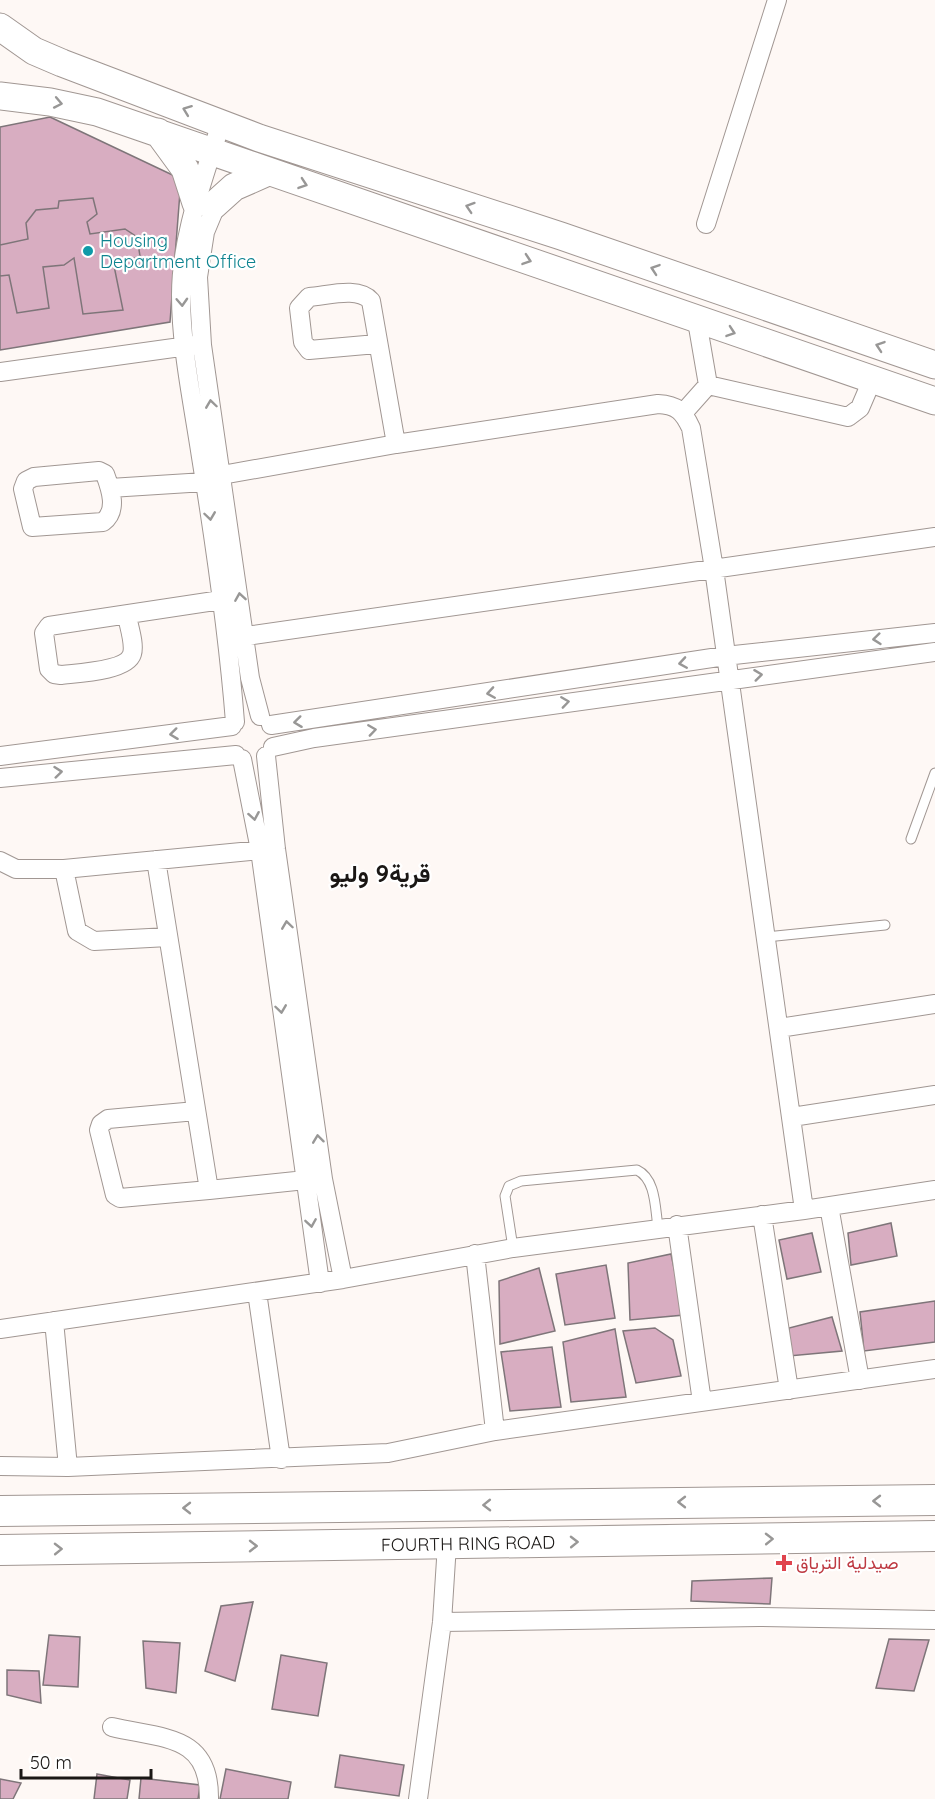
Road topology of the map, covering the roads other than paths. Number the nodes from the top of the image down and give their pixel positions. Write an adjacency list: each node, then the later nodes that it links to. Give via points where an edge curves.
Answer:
1 (777, 0): 11 (street)
2 (0, 27): 4 (street, one-way to 2, via 34,51)
3 (0, 96): 5 (street, one-way to 5, via 97,112)
4 (221, 123): 6 (street); 7 (street)
5 (158, 132): 7 (street); 10 (street)
6 (259, 138): 8 (street); 12 (street, one-way to 6)
7 (213, 150): 8 (street); 10 (street)
8 (242, 162): 9 (street); 10 (street)
9 (268, 172): 10 (street); 13 (street, one-way to 13)
10 (205, 204): 15 (street, via 183,270 181,294)
11 (706, 224)
12 (686, 279): 13 (street); 16 (street, one-way to 12)
13 (686, 317): 18 (street, one-way to 18); 19 (street)
14 (377, 344): 14 (street, via 371,301 366,296 357,293 309,297 299,308 303,342 309,350); 22 (street)
15 (193, 346): 17 (street); 23 (street)
16 (935, 365)
17 (0, 372)
18 (872, 380): 19 (street, via 860,408 848,417); 20 (street)
19 (708, 385): 21 (street)
20 (935, 401)
21 (684, 412): 22 (street, via 672,405 658,404); 26 (street, via 692,428)
22 (396, 444): 23 (street)
23 (213, 479): 24 (street); 27 (street, one-way to 27); 30 (street, one-way to 23)
24 (110, 488): 24 (street, via 105,474 99,471 34,477 26,481 23,489 30,523 37,528 103,522 112,509)
25 (935, 537): 26 (street)
26 (714, 569): 30 (street); 32 (street)
27 (221, 600): 28 (street); 35 (street)
28 (127, 616): 28 (street, via 49,626 44,633 49,669 61,675 129,662 133,652)
29 (935, 633): 32 (street, one-way to 32)
30 (246, 636): 34 (street, via 250,678)
31 (935, 652): 33 (street, one-way to 31)
32 (725, 656): 33 (street); 34 (street, one-way to 34)
33 (728, 679): 36 (street, one-way to 33, via 326,736); 48 (street)
34 (266, 721): 35 (street, via 243,717); 36 (street, via 275,735)
35 (234, 724): 37 (street, one-way to 37); 38 (street, via 230,744)
36 (269, 751): 38 (street, via 254,761); 42 (street)
37 (0, 756)
38 (239, 757): 40 (street, one-way to 38); 42 (street, one-way to 42)
39 (935, 773): 41 (lane)
40 (0, 778)
41 (911, 839)
42 (268, 849): 43 (street); 54 (street, one-way to 42); 55 (street, one-way to 55)
43 (156, 860): 45 (street); 47 (street)
44 (0, 861): 45 (street, via 16,869)
45 (64, 869): 47 (street, via 76,931 94,941)
46 (885, 925): 48 (lane)
47 (168, 937): 52 (street)
48 (766, 937): 50 (street)
49 (935, 1004): 50 (street)
50 (779, 1028): 53 (street)
51 (935, 1095): 53 (street)
52 (196, 1111): 56 (street); 56 (street, via 108,1119 99,1130 115,1195 120,1198)
53 (792, 1117): 59 (street)
54 (323, 1179): 55 (street); 65 (street)
55 (304, 1180): 56 (street); 66 (street, one-way to 66)
56 (209, 1190)
57 (935, 1190): 58 (street)
58 (829, 1206): 59 (street); 71 (street)
59 (804, 1210): 60 (street)
60 (762, 1215): 61 (street); 72 (street)
61 (677, 1225): 62 (street); 73 (street)
62 (658, 1227): 63 (street); 63 (lane, via 650,1181 637,1170 521,1181 509,1186 505,1196)
63 (513, 1248): 64 (street)
64 (475, 1254): 65 (street); 74 (street)
65 (343, 1279): 66 (street)
66 (320, 1283): 67 (street)
67 (257, 1292): 68 (street); 75 (street)
68 (54, 1321): 69 (street); 77 (street)
69 (0, 1329)
70 (935, 1370): 71 (street)
71 (860, 1380): 72 (street)
72 (789, 1390): 73 (street)
73 (702, 1402): 74 (street)
74 (495, 1431): 75 (street, via 388,1453)
75 (281, 1459): 77 (street)
76 (0, 1466): 77 (street)
77 (68, 1467)
78 (935, 1500): 79 (main road, one-way to 79)
79 (0, 1511)
80 (935, 1536): 81 (main road, FOURTH RING ROAD, one-way to 80)
81 (447, 1544): 82 (main road, FOURTH RING ROAD, one-way to 81); 84 (street)
82 (0, 1550)
83 (935, 1620): 84 (street, via 759,1617)
84 (442, 1622): 87 (street)
85 (112, 1727): 86 (street, via 184,1744 196,1752 209,1778)
86 (209, 1799)
87 (418, 1799)

